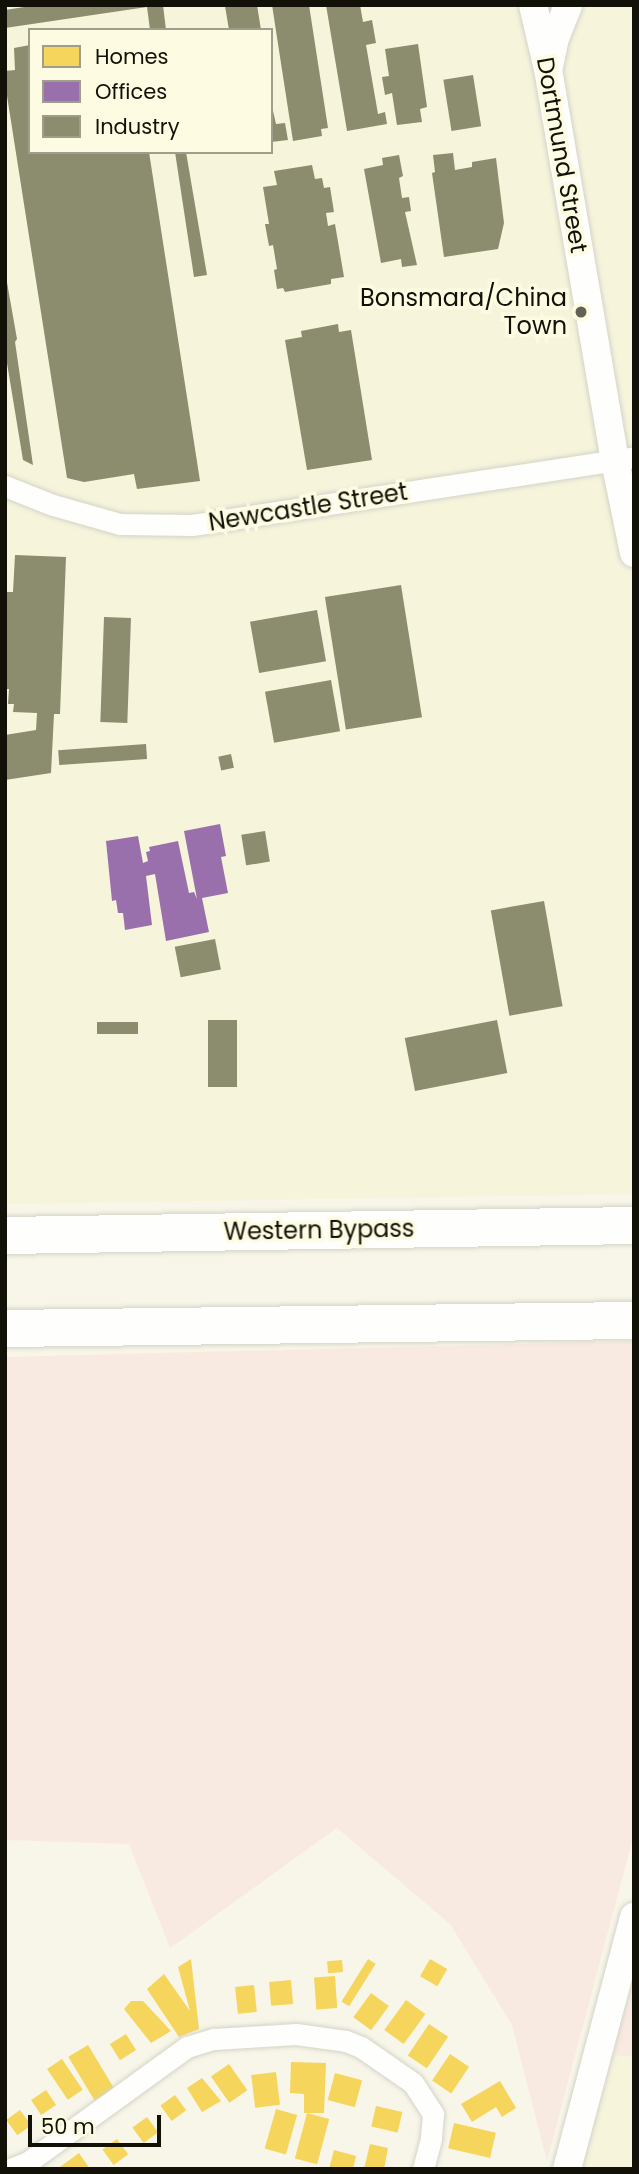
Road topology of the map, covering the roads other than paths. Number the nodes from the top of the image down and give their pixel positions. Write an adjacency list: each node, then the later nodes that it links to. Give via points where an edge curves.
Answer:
1 (512, 5): 4 (street)
2 (533, 5): 4 (street, Dortmund Street)
3 (568, 5): 4 (street)
4 (548, 69): 5 (street, Dortmund Street)
5 (624, 459): 6 (street, Newcastle Street, via 192,525 120,524); 7 (street, Dortmund Street)
6 (5, 486)
7 (634, 553)
8 (634, 1225): 9 (highway, Western Bypass)
9 (5, 1235)
10 (634, 1321): 11 (highway)
11 (5, 1328)
12 (634, 1917): 15 (street)
13 (10, 2169): 14 (street, via 28,2162 187,2047 214,2039 296,2034 346,2041 413,2082 433,2114)
14 (423, 2169)
15 (567, 2169)

